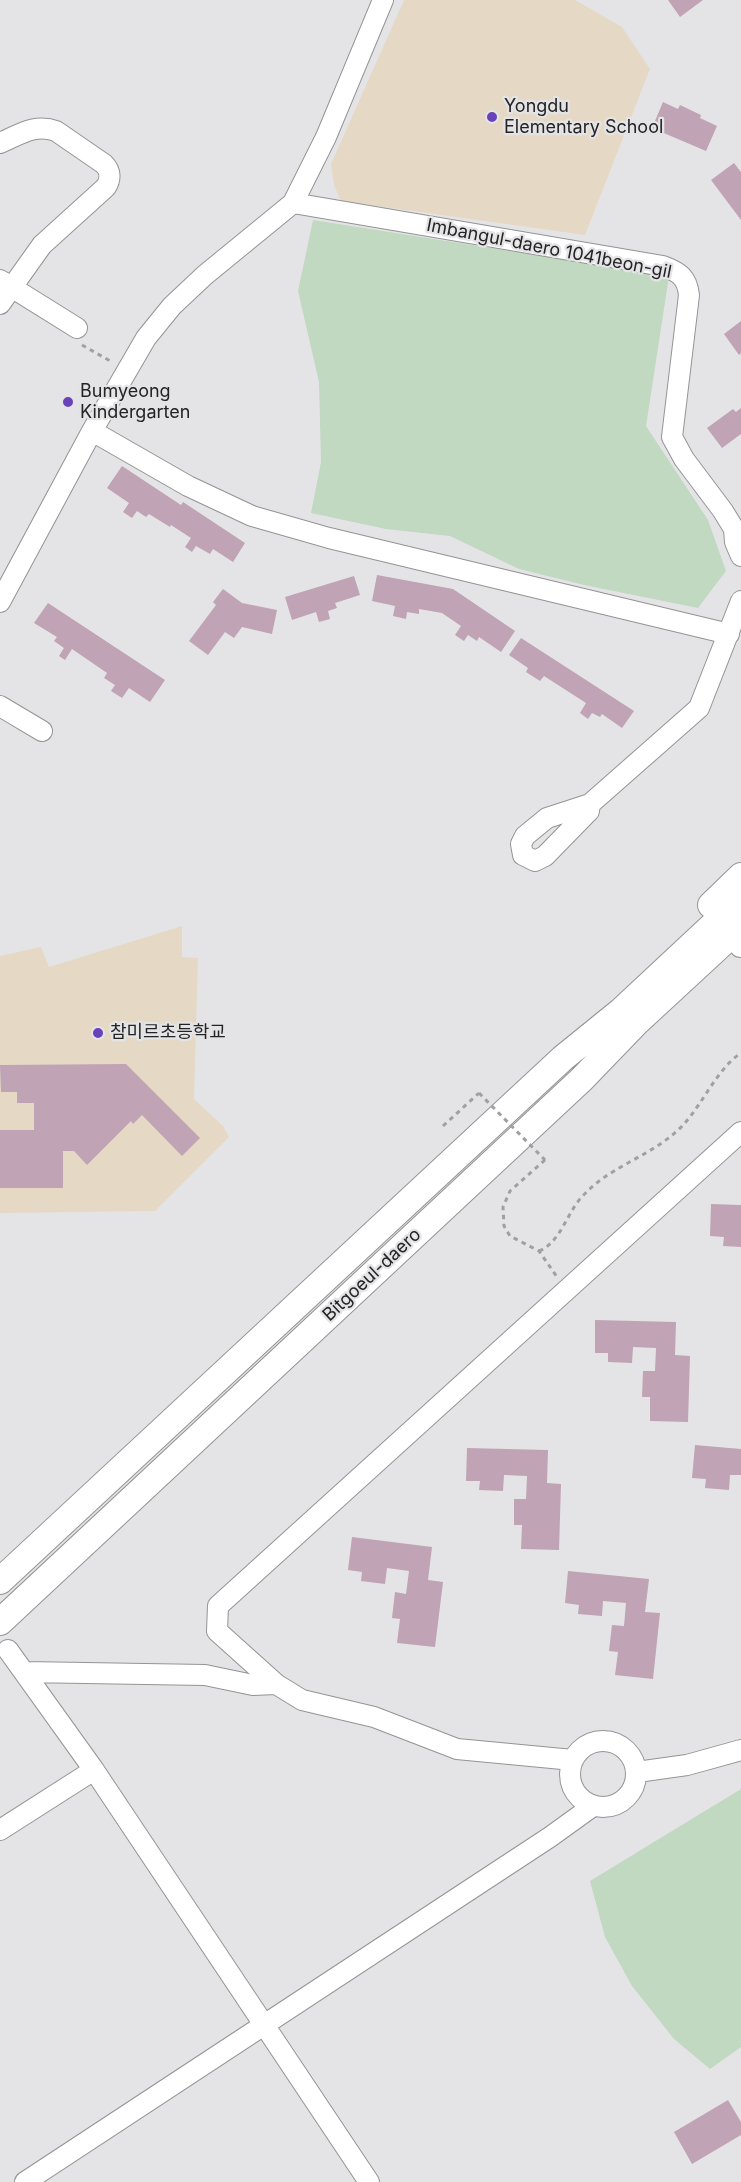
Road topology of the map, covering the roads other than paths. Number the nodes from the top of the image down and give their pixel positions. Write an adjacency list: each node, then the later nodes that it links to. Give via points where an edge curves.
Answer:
1 (383, 0): 3 (street, via 326,137)
2 (0, 143): 4 (street, via 30,129 48,128 104,164 110,172 106,187 42,245)
3 (293, 203): 6 (street, via 172,306 146,338); 7 (street, Imbangul-daero 1041beon-gil, via 663,266 678,272 685,278 689,295 672,437 734,530)
4 (4, 291): 5 (street)
5 (77, 328)
6 (92, 431): 9 (street); 10 (street, via 188,486 252,516)
7 (741, 556)
8 (741, 601): 10 (street)
9 (0, 602)
10 (729, 634): 13 (street, via 699,708)
11 (0, 706): 12 (street)
12 (42, 731)
13 (590, 804)
14 (741, 876): 18 (main road, via 612,1002)
15 (741, 899): 18 (main road, Bitgoeul-daero, via 621,1011)
16 (741, 926): 19 (main road, Bitgoeul-daero)
17 (741, 947): 19 (main road, via 645,1033)
18 (563, 1058): 21 (main road, Bitgoeul-daero)
19 (582, 1078): 22 (main road, Bitgoeul-daero)
20 (741, 1132): 25 (street, via 218,1606 217,1631)
21 (0, 1581)
22 (0, 1622)
23 (8, 1650): 24 (street)
24 (25, 1672): 25 (street, via 205,1675 253,1685); 28 (street)
25 (276, 1684): 27 (street, via 302,1700 374,1717 457,1749)
26 (741, 1750): 29 (street, via 687,1765)
27 (573, 1760): 29 (street, via 588,1744 610,1741 629,1752); 30 (street, via 570,1771 575,1793)
28 (94, 1770): 31 (street); 32 (street)
29 (637, 1772): 30 (street, via 636,1783 624,1801 603,1808)
30 (592, 1806): 32 (street)
31 (0, 1830)
32 (263, 2024): 33 (street); 34 (street)
33 (25, 2182)
34 (369, 2182)

